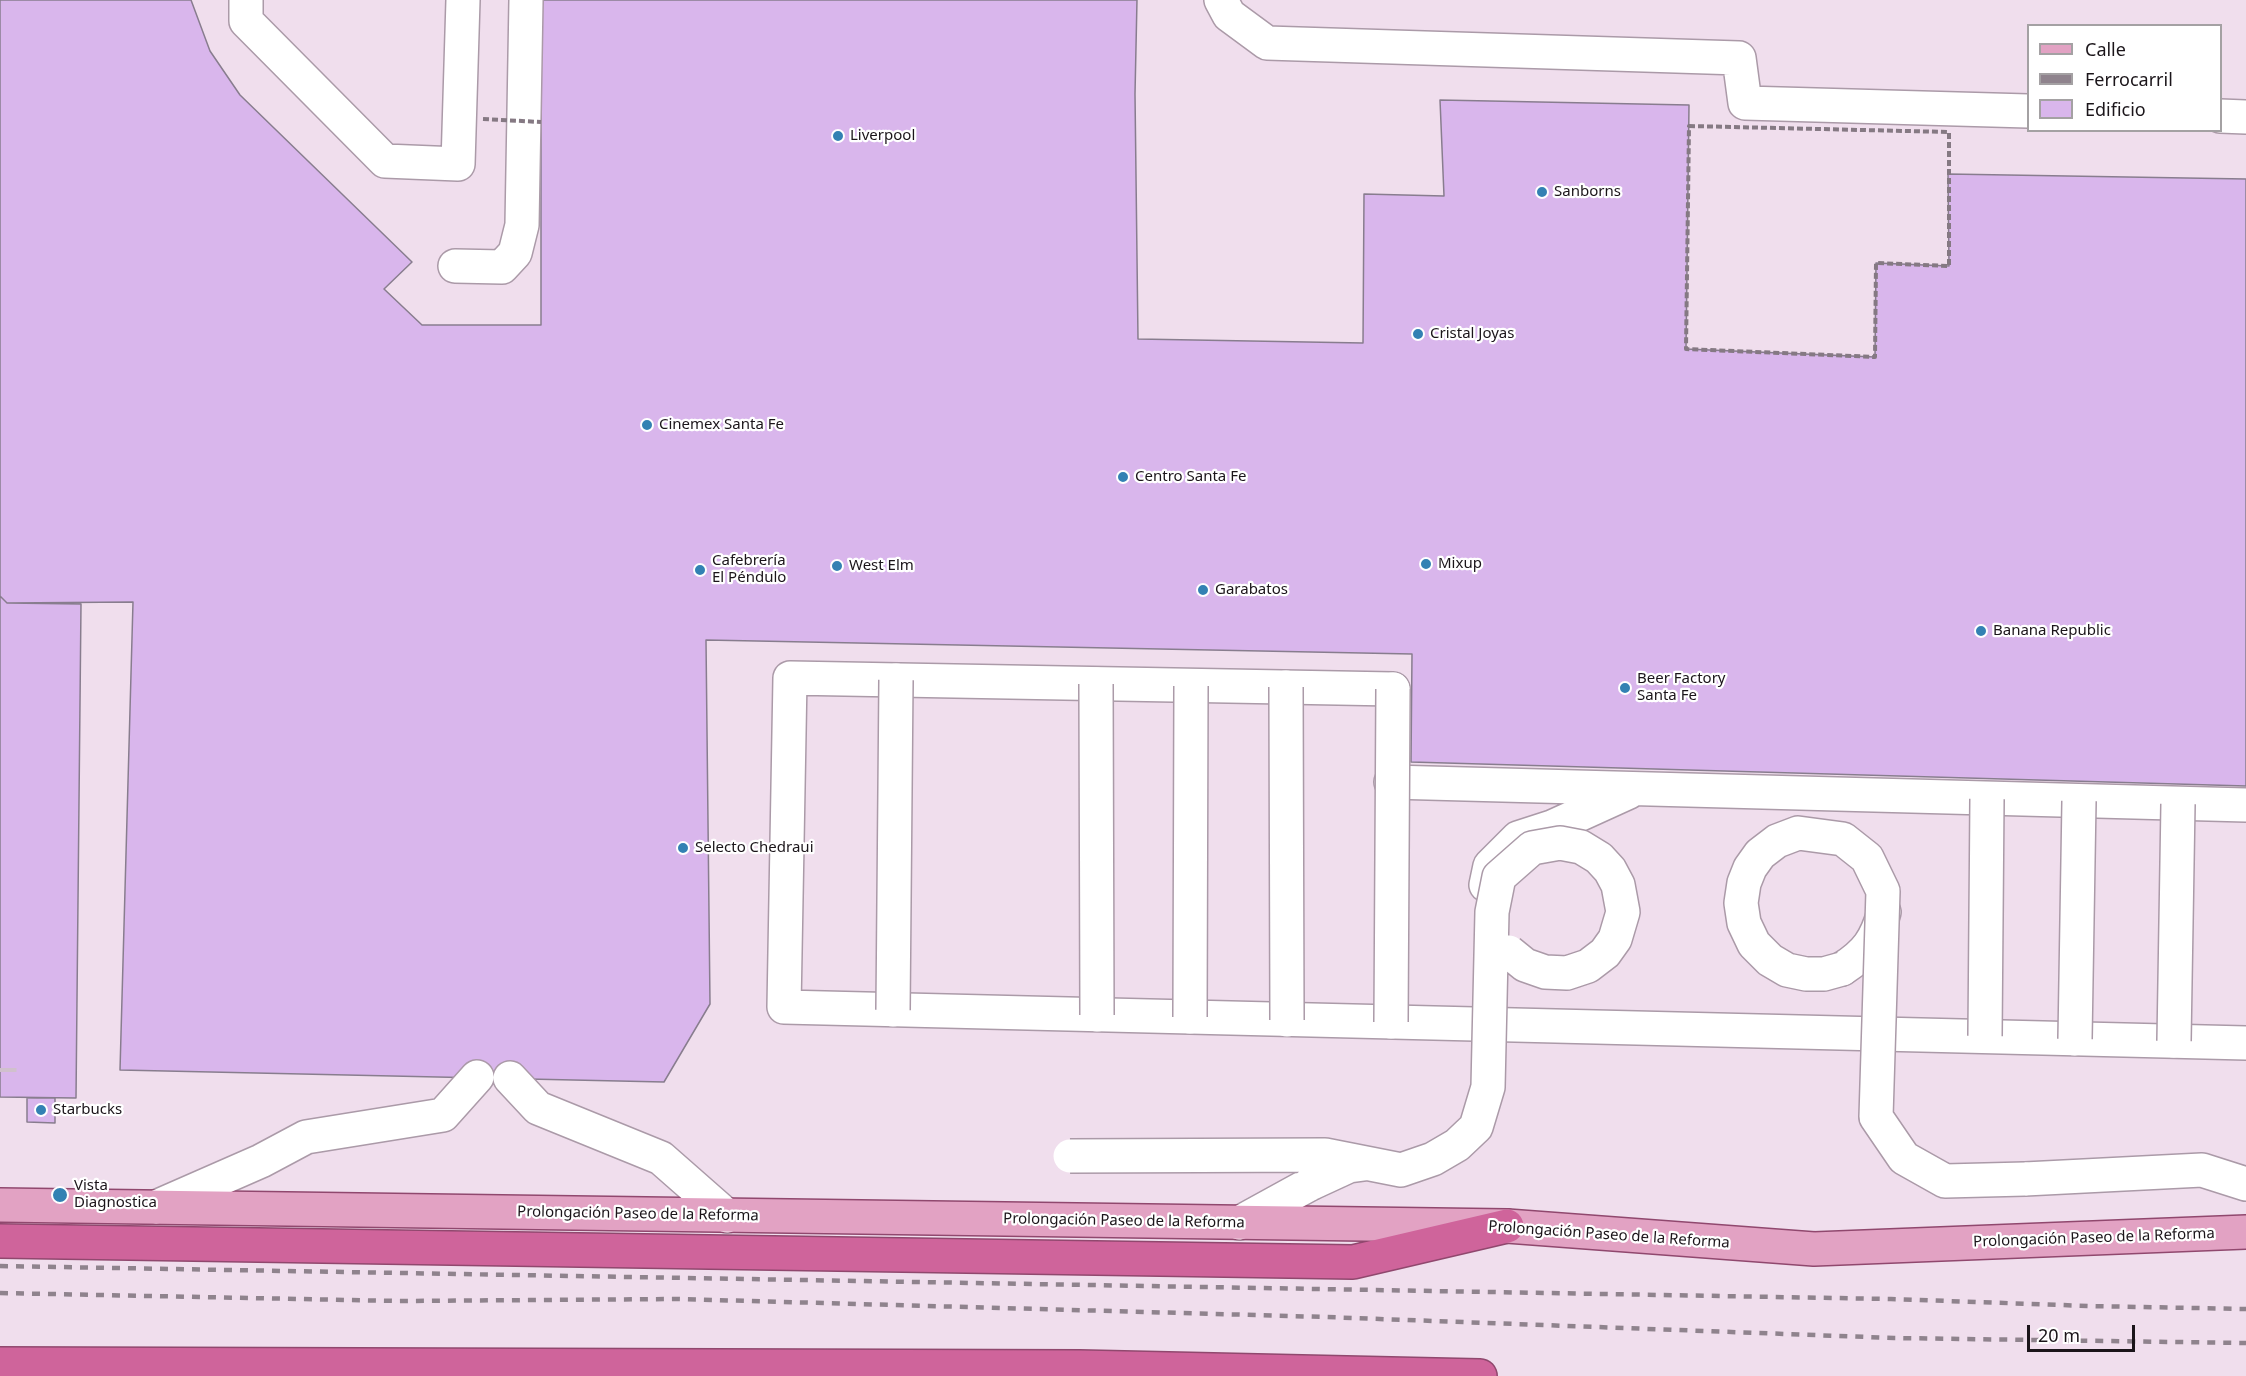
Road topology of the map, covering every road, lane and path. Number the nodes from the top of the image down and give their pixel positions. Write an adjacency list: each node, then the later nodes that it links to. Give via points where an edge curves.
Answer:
1 (246, 0): 2 (lane, via 246,21 385,161 458,164)
2 (463, 0)
3 (526, 0): 11 (lane, via 522,225 515,253 502,267)
4 (1221, 0): 5 (lane, via 1229,15 1267,42 1739,58 1745,103)
5 (2027, 111)
6 (2222, 116): 7 (lane)
7 (2246, 117)
8 (483, 119): 9 (path, bridge)
9 (541, 122)
10 (1689, 126): 10 (path, via 1686,349 1875,357 1876,263 1949,266 1949,132)
11 (455, 266)
12 (896, 680): 13 (lane); 24 (lane, bridge); 24 (lane, via 790,678 784,1007)
13 (1096, 684): 14 (lane); 25 (lane, bridge)
14 (1191, 686): 15 (lane); 26 (lane, bridge)
15 (1286, 687): 16 (lane, bridge, via 1393,689); 27 (lane, bridge)
16 (1391, 782): 18 (lane); 28 (lane, bridge)
17 (1767, 792): 18 (lane); 19 (lane); 36 (lane, bridge, via 1813,827 1855,846 1877,871 1884,911 1878,932 1867,950 1842,969 1824,974 1787,970 1770,960 1754,944 1744,923 1741,903 1750,868 1776,841 1798,834 1843,839 1868,858 1883,891 1876,1118 1904,1158 1945,1181 2202,1170)
18 (1646, 793): 23 (lane, via 1518,837 1490,866 1480,911 1489,938)
19 (1987, 799): 20 (lane); 29 (lane, bridge)
20 (2079, 801): 21 (lane); 30 (lane, bridge)
21 (2178, 804): 22 (lane); 31 (lane, bridge)
22 (2246, 806)
23 (1507, 955): 35 (lane, bridge, via 1545,972 1567,973 1588,966 1605,953 1615,939 1623,912 1618,885 1599,858 1581,847 1560,843 1532,848 1499,877 1492,912 1488,1087 1476,1127 1457,1145 1433,1159 1401,1170 1325,1155); 40 (lane, bridge, via 1528,974 1555,982 1576,981 1596,974 1615,960 1631,938 1637,919 1637,900 1625,865 1597,839 1577,832 1538,834 1509,850 1487,889 1480,1092 1472,1121 1439,1148 1392,1161 1349,1166)
24 (893, 1010): 25 (lane)
25 (1097, 1015): 26 (lane)
26 (1190, 1017): 27 (lane)
27 (1287, 1020): 28 (lane)
28 (1391, 1022): 29 (lane)
29 (1985, 1036): 30 (lane)
30 (2075, 1039): 31 (lane)
31 (2174, 1041): 32 (lane)
32 (2246, 1043)
33 (477, 1077): 38 (lane, via 443,1115 306,1137)
34 (510, 1077): 39 (lane, via 538,1108 661,1158)
35 (1070, 1156)
36 (2246, 1184)
37 (0, 1205): 38 (main road, Prolongación Paseo de la Reforma)
38 (156, 1207): 39 (main road, Prolongación Paseo de la Reforma)
39 (726, 1216): 40 (main road, Prolongación Paseo de la Reforma)
40 (1239, 1222): 41 (main road, Prolongación Paseo de la Reforma)
41 (1507, 1226): 42 (main road, Prolongación Paseo de la Reforma, via 1814,1249); 43 (highway, via 1353,1262)
42 (2246, 1232)
43 (0, 1241)
44 (0, 1364): 45 (highway, via 1080,1367)
45 (1480, 1376)

